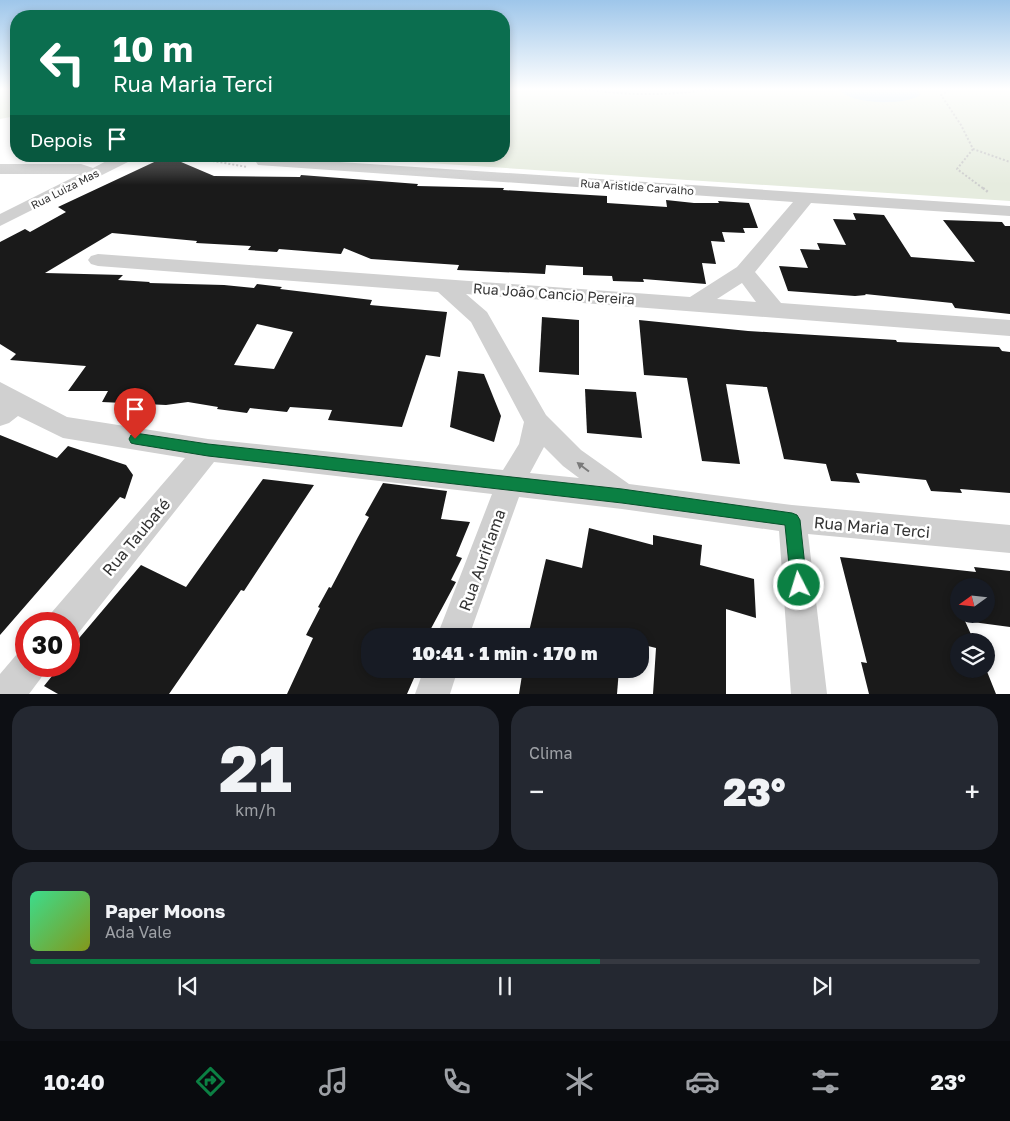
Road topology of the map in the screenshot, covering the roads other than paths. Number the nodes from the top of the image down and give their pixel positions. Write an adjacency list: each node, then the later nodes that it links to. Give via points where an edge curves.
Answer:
1 (118, 162): 4 (street, Rua Luiza Mas)
2 (264, 162): 5 (street, Rua Aristide Carvalho)
3 (0, 168): 4 (street, via 81,169)
4 (95, 174): 8 (street, Rua Luiza Mas)
5 (751, 195): 6 (street, Rua Aristide Carvalho); 9 (street)
6 (805, 198): 7 (street, Rua Aristide Carvalho); 9 (street)
7 (1010, 210)
8 (0, 221)
9 (784, 224): 11 (street)
10 (98, 260): 12 (street, Rua João Cancio Pereira)
11 (744, 272): 14 (street); 15 (street)
12 (444, 286): 13 (street, Rua João Cancio Pereira); 16 (street)
13 (497, 290): 14 (street, Rua João Cancio Pereira); 16 (street)
14 (693, 305): 15 (street, Rua João Cancio Pereira)
15 (775, 311): 17 (street, Rua João Cancio Pereira)
16 (479, 317): 19 (street)
17 (1010, 328)
18 (6, 404): 20 (street, Rua Maria Terci, via 63,427)
19 (537, 422): 21 (street, Rua Auriflama, via 531,447); 22 (street, one-way to 19, via 572,458)
20 (208, 450): 21 (street, Rua Maria Terci); 25 (street, Rua Taubaté)
21 (510, 483): 22 (street, Rua Maria Terci); 26 (street, Rua Auriflama)
22 (622, 496): 23 (street, Rua Maria Terci)
23 (792, 520): 24 (street, Rua Maria Terci); 31 (street)
24 (1010, 539)
25 (74, 612)
26 (456, 628)
27 (20, 677): 29 (street)
28 (438, 678): 30 (street)
29 (6, 694)
30 (432, 694)
31 (809, 694)

